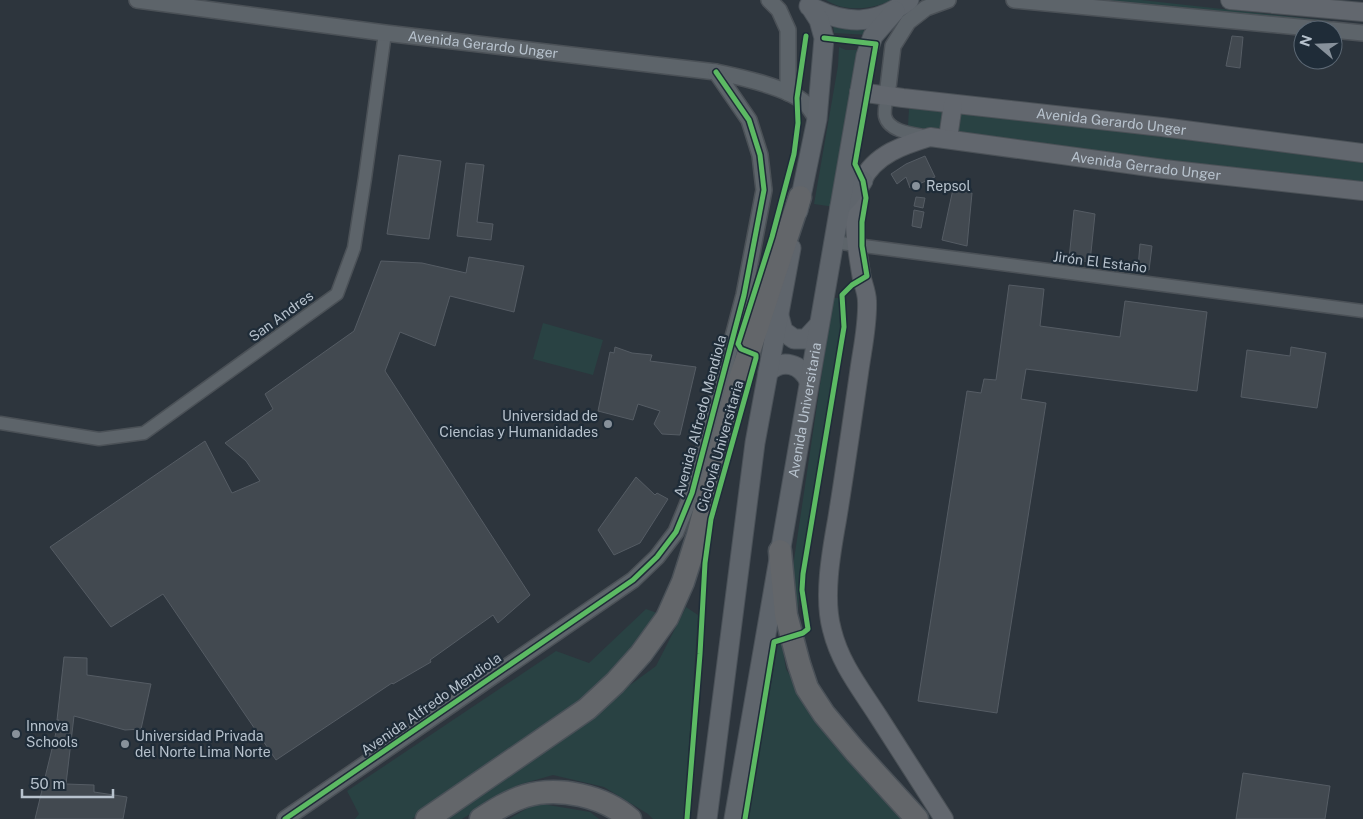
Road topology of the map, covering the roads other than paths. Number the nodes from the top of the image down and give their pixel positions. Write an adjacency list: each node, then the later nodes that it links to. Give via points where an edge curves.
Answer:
1 (137, 0): 13 (street, Avenida Gerardo Unger)
2 (769, 0): 17 (street, via 779,10 788,30)
3 (948, 0): 18 (street, via 926,8 908,22 893,46)
4 (1014, 0): 11 (street)
5 (1230, 0): 8 (main road)
6 (806, 3): 7 (main road, via 830,16 852,21 874,19); 20 (main road, via 819,20 824,38)
7 (902, 5): 16 (main road, Avenida Universitaria, via 870,42)
8 (1313, 7): 9 (main road); 10 (main road, via 1340,20)
9 (1363, 12)
10 (1363, 23)
11 (1293, 26)
12 (1343, 31): 14 (street)
13 (385, 33): 15 (street, Avenida Gerardo Unger); 36 (street, San Andres, via 354,248 338,294 144,433 99,440)
14 (1363, 33)
15 (716, 72): 17 (street, Avenida Gerardo Unger); 37 (street, Avenida Alfredo Mendiola, via 749,120 760,155 764,190 744,295)
16 (859, 92): 18 (main road, Avenida Gerardo Unger); 27 (main road, Avenida Universitaria)
17 (788, 93): 20 (street, Avenida Gerardo Unger, via 804,103)
18 (886, 96): 19 (main road, Avenida Gerardo Unger); 21 (street, Avenida Gerrado Unger, via 885,116 890,125)
19 (953, 104): 22 (main road); 23 (main road, Avenida Gerardo Unger)
20 (817, 119): 26 (main road)
21 (930, 137): 22 (main road, Avenida Gerrado Unger); 24 (main road, Avenida Gerrado Unger, via 884,155 871,167)
22 (948, 138): 25 (main road, Avenida Gerrado Unger, via 1164,169)
23 (1363, 153)
24 (863, 181): 27 (main road); 29 (main road, via 856,210)
25 (1363, 191)
26 (800, 198): 31 (main road); 33 (highway)
27 (839, 208): 28 (main road, Avenida Universitaria)
28 (833, 242): 29 (street, Jirón El Estaño); 32 (main road, Avenida Universitaria)
29 (858, 246): 30 (street, Jirón El Estaño); 46 (main road, via 867,300 865,334 831,555 831,628 838,653 852,679)
30 (1363, 312)
31 (779, 316): 32 (main road, via 783,331 794,339 806,339); 34 (main road)
32 (818, 326): 35 (main road, Avenida Universitaria)
33 (745, 362): 37 (highway); 40 (highway, via 684,582 667,618 641,654 587,709)
34 (768, 372): 35 (main road, via 788,364 801,369); 43 (main road, via 753,453)
35 (809, 381): 38 (main road, Avenida Universitaria)
36 (0, 424)
37 (704, 452): 39 (street, Avenida Alfredo Mendiola, via 676,532 657,557 632,580)
38 (780, 551): 44 (main road, Avenida Universitaria); 45 (highway, via 786,615 808,688 824,714)
39 (285, 819)
40 (427, 819)
41 (481, 819): 42 (highway, via 526,796 551,792 601,801)
42 (630, 819)
43 (707, 819)
44 (734, 819)
45 (916, 819)
46 (944, 819)

